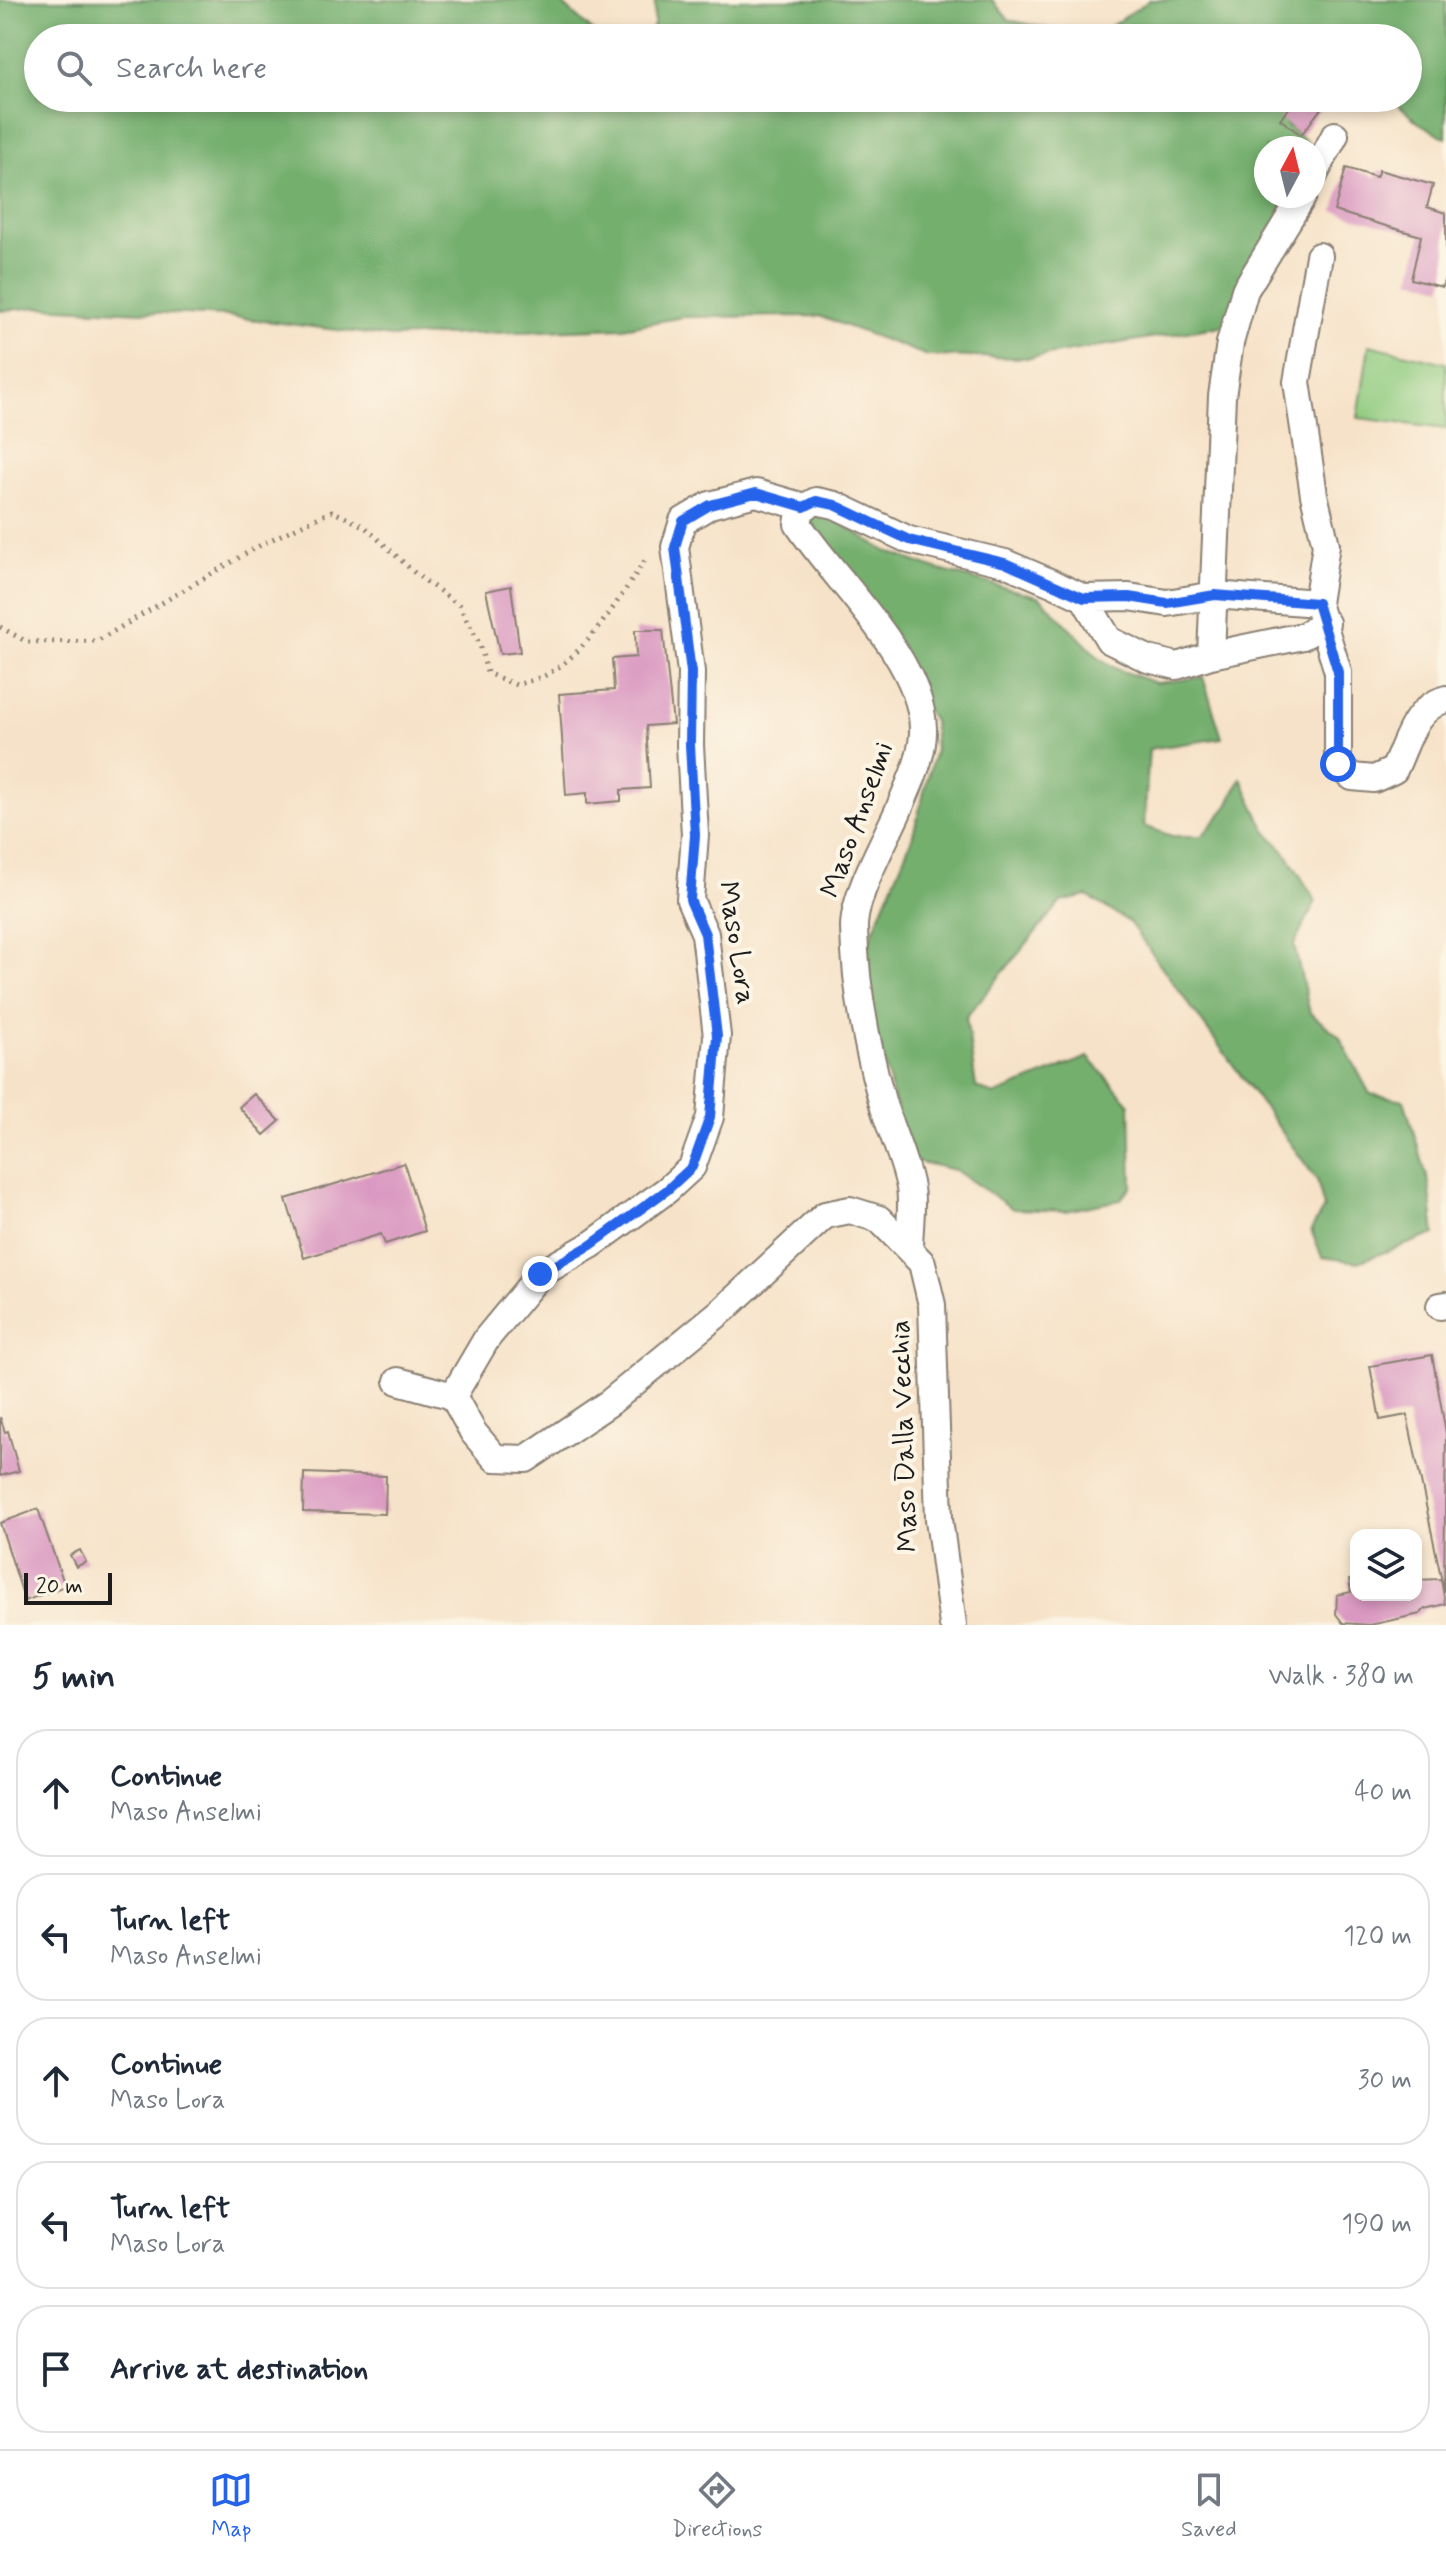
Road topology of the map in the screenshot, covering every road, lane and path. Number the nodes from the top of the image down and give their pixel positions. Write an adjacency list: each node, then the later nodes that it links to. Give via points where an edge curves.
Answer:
1 (1335, 135): 2 (street)
2 (1326, 152)
3 (1297, 208): 7 (street, via 1245,290 1230,343 1221,412)
4 (1319, 256): 9 (street, via 1297,382 1326,545)
5 (804, 507): 8 (street, via 816,501 835,505 909,540 1005,563); 13 (street, Maso Anselmi, via 798,524 897,655 923,728 916,768 854,925 866,1031 910,1189); 15 (street, Maso Lora, via 756,493 710,505 683,521 675,547 691,672 695,835 690,900 705,934 717,1036 710,1117 692,1167 591,1245 540,1274 487,1338)
6 (650, 553): 10 (path, via 577,649 547,675 516,685 487,673 480,645 459,605 365,527 332,511 264,543 97,641 27,642)
7 (1215, 595): 8 (street, via 1167,603); 9 (street); 11 (street)
8 (1084, 598): 11 (street, via 1109,640 1148,659 1177,666)
9 (1322, 613): 11 (street, via 1303,636); 12 (street, via 1338,672 1338,764 1352,777 1374,779 1394,770 1418,715)
10 (0, 627)
11 (1211, 655)
12 (1446, 699)
13 (909, 1249): 15 (street, via 879,1219 850,1210 825,1215 672,1353 526,1459 495,1458); 16 (street, Maso Dalla Vecchia, via 922,1263 932,1305 939,1519)
14 (398, 1381): 15 (street)
15 (453, 1396)
16 (953, 1625)

